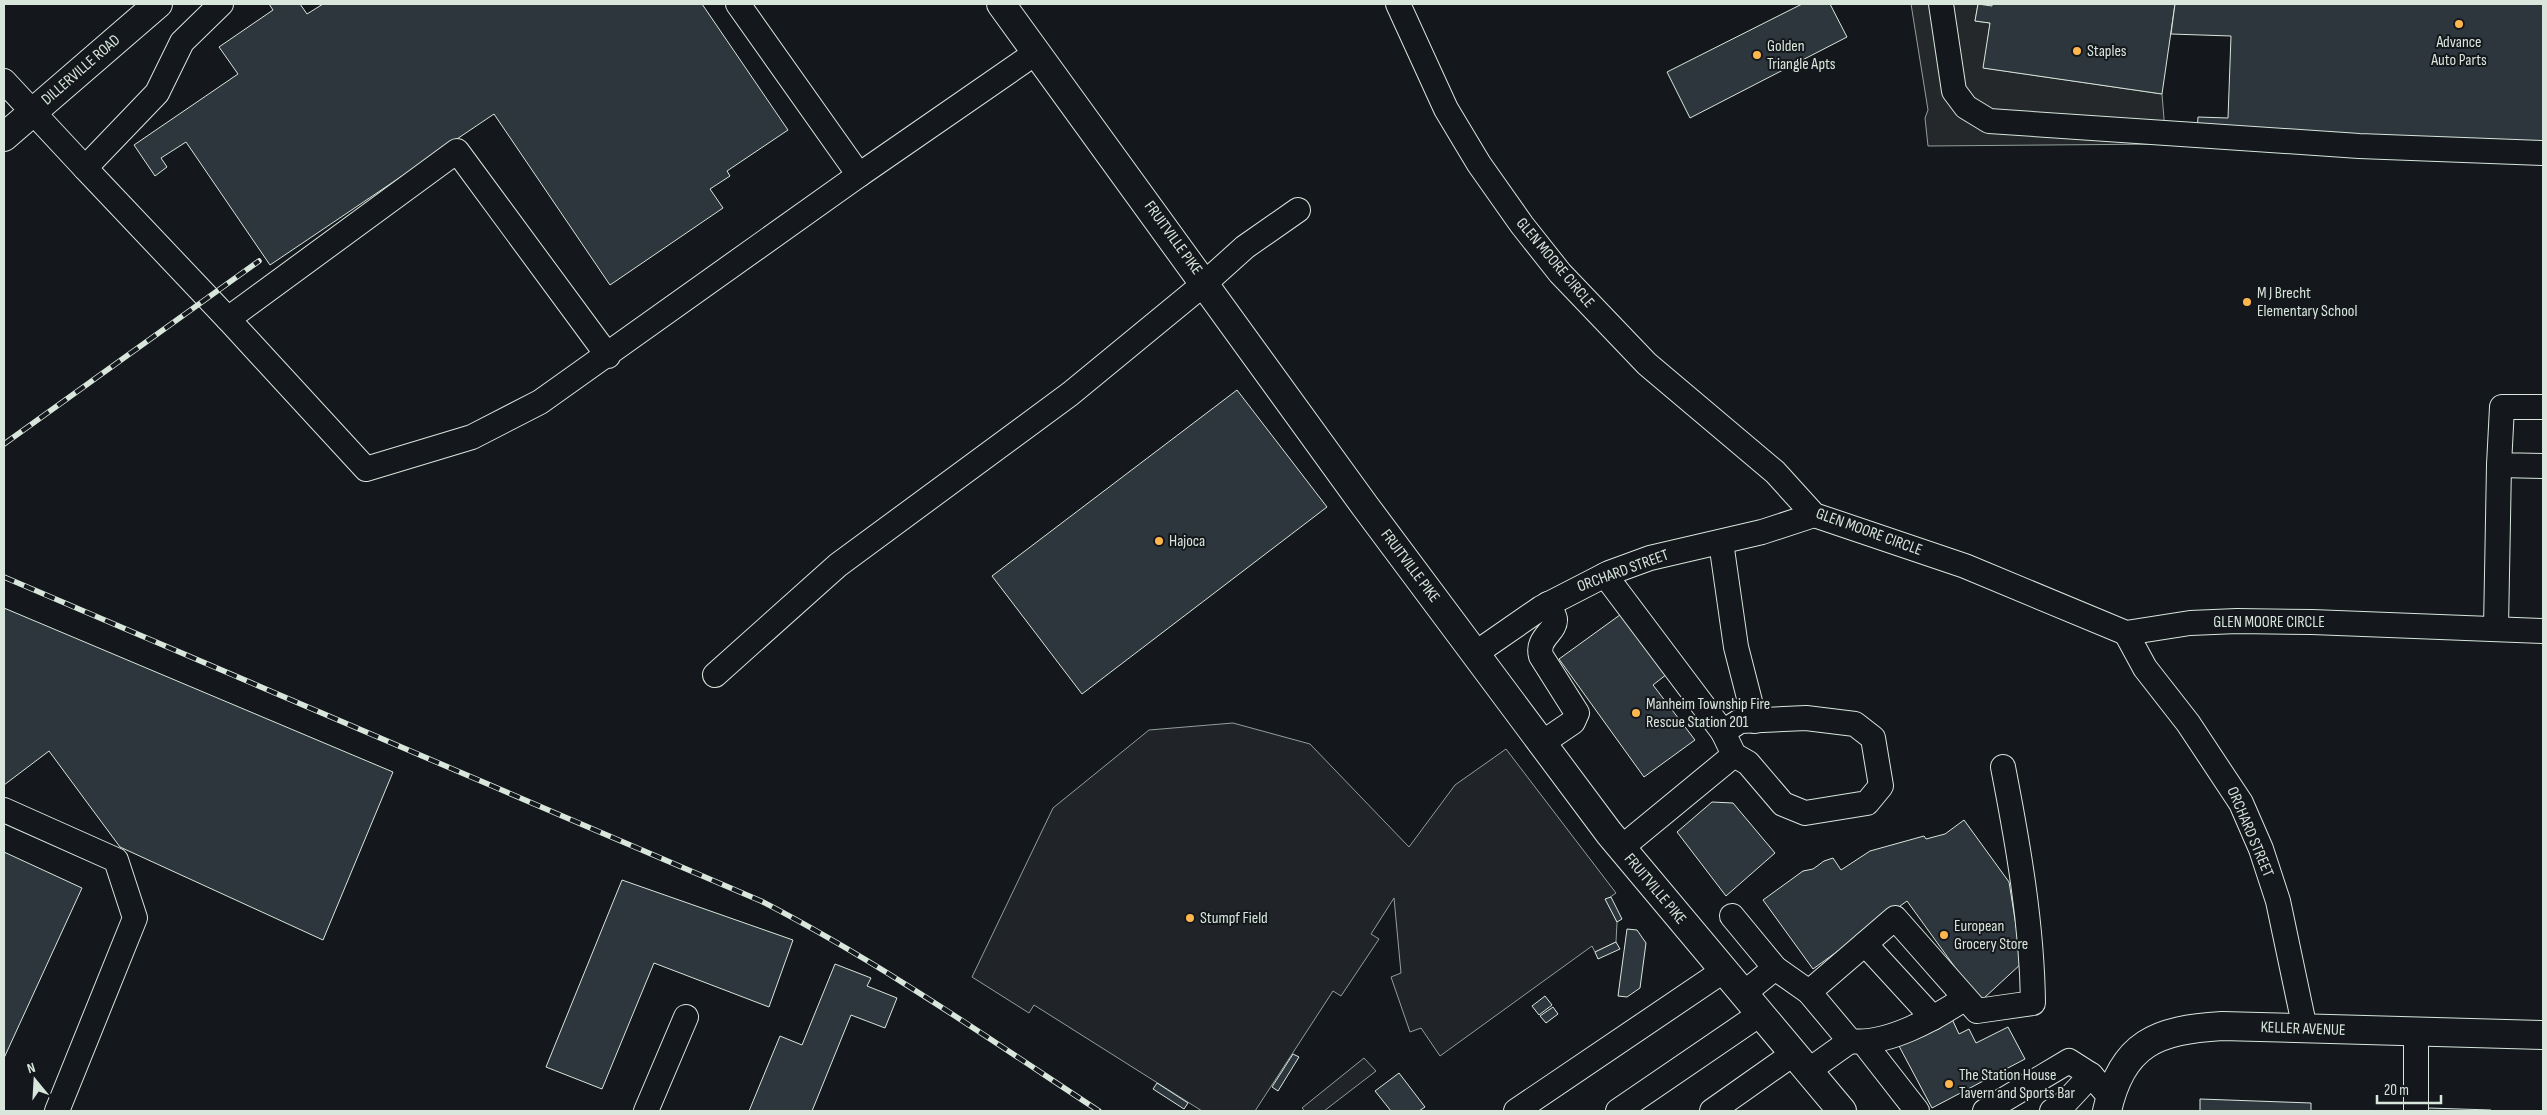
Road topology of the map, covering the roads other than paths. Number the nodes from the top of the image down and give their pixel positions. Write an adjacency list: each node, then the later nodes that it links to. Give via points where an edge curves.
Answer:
1 (158, 4): 9 (main road, DILLERVILLE ROAD)
2 (221, 4): 12 (street, via 182,42 157,93)
3 (738, 4): 13 (street)
4 (1001, 4): 7 (main road, FRUITVILLE PIKE)
5 (1398, 4): 21 (street, GLEN MOORE CIRCLE, via 1446,109 1517,217 1560,273 1647,364 1775,472)
6 (1940, 4): 11 (street, via 1954,90 1966,107 1988,121 2359,146)
7 (1037, 52): 13 (street); 15 (main road, FRUITVILLE PIKE)
8 (4, 81): 9 (street)
9 (32, 112): 10 (main road, DILLERVILLE ROAD); 12 (street)
10 (4, 137)
11 (2543, 153)
12 (84, 168): 16 (street)
13 (859, 175): 17 (street)
14 (1298, 210): 15 (street, via 1245,247)
15 (1205, 283): 28 (main road, FRUITVILLE PIKE, via 1365,506); 29 (street, via 1070,394 838,565)
16 (228, 319): 17 (street, via 366,469 472,437 540,402); 17 (street, via 457,151)
17 (608, 356)
18 (2543, 407): 19 (street, via 2502,407)
19 (2498, 465): 20 (street); 25 (street)
20 (2543, 466)
21 (1814, 515): 22 (street, ORCHARD STREET); 27 (street, GLEN MOORE CIRCLE, via 1965,566)
22 (1720, 542): 23 (street, ORCHARD STREET, via 1650,558); 30 (street, via 1736,647)
23 (1605, 575): 24 (street, ORCHARD STREET); 31 (street)
24 (1548, 604): 28 (street, ORCHARD STREET); 32 (street, via 1555,618 1541,644 1541,656 1577,713 1573,722)
25 (2496, 628): 26 (street, GLEN MOORE CIRCLE); 27 (street, GLEN MOORE CIRCLE, via 2237,621 2190,623)
26 (2543, 631)
27 (2126, 633): 46 (street, ORCHARD STREET, via 2144,668 2188,723 2241,803 2261,848 2278,901)
28 (1476, 653): 32 (main road, FRUITVILLE PIKE)
29 (715, 675)
30 (1755, 720): 31 (street, via 1740,721); 33 (street, via 1806,718 1855,724 1873,738 1881,786 1867,803 1805,814 1784,804 1748,763)
31 (1723, 732): 33 (street)
32 (1542, 743): 36 (main road, FRUITVILLE PIKE)
33 (1734, 755): 36 (street)
34 (2002, 767): 42 (street, via 2014,822 2033,956 2033,1003 1977,1012)
35 (4, 810): 53 (street, via 116,860 135,918)
36 (1621, 848): 40 (main road, FRUITVILLE PIKE)
37 (1732, 916): 39 (street)
38 (1865, 944): 41 (street); 42 (street, via 1895,918); 45 (street)
39 (1775, 968): 41 (street); 43 (street)
40 (1723, 971): 43 (main road, FRUITVILLE PIKE); 55 (street)
41 (1809, 992): 49 (street)
42 (1965, 998): 45 (street)
43 (1752, 1004): 50 (main road, FRUITVILLE PIKE); 56 (street, via 1694,1059)
44 (686, 1017): 54 (street)
45 (1933, 1018): 49 (street, via 1891,1036)
46 (2305, 1029): 47 (main road, KELLER AVENUE); 52 (main road, KELLER AVENUE, via 2193,1028 2152,1040 2137,1050 2124,1065 2113,1085)
47 (2416, 1032): 48 (main road, KELLER AVENUE); 62 (street)
48 (2543, 1035)
49 (1857, 1042): 50 (street); 59 (street)
50 (1800, 1063): 57 (street); 58 (main road, FRUITVILLE PIKE)
51 (2091, 1075): 52 (street); 60 (street, via 2069,1061); 61 (street, via 2065,1103)
52 (2108, 1104)
53 (57, 1111)
54 (646, 1111)
55 (1516, 1111)
56 (1618, 1111)
57 (1712, 1111)
58 (1842, 1111)
59 (1917, 1111)
60 (1985, 1111)
61 (2052, 1111)
62 (2416, 1111)

